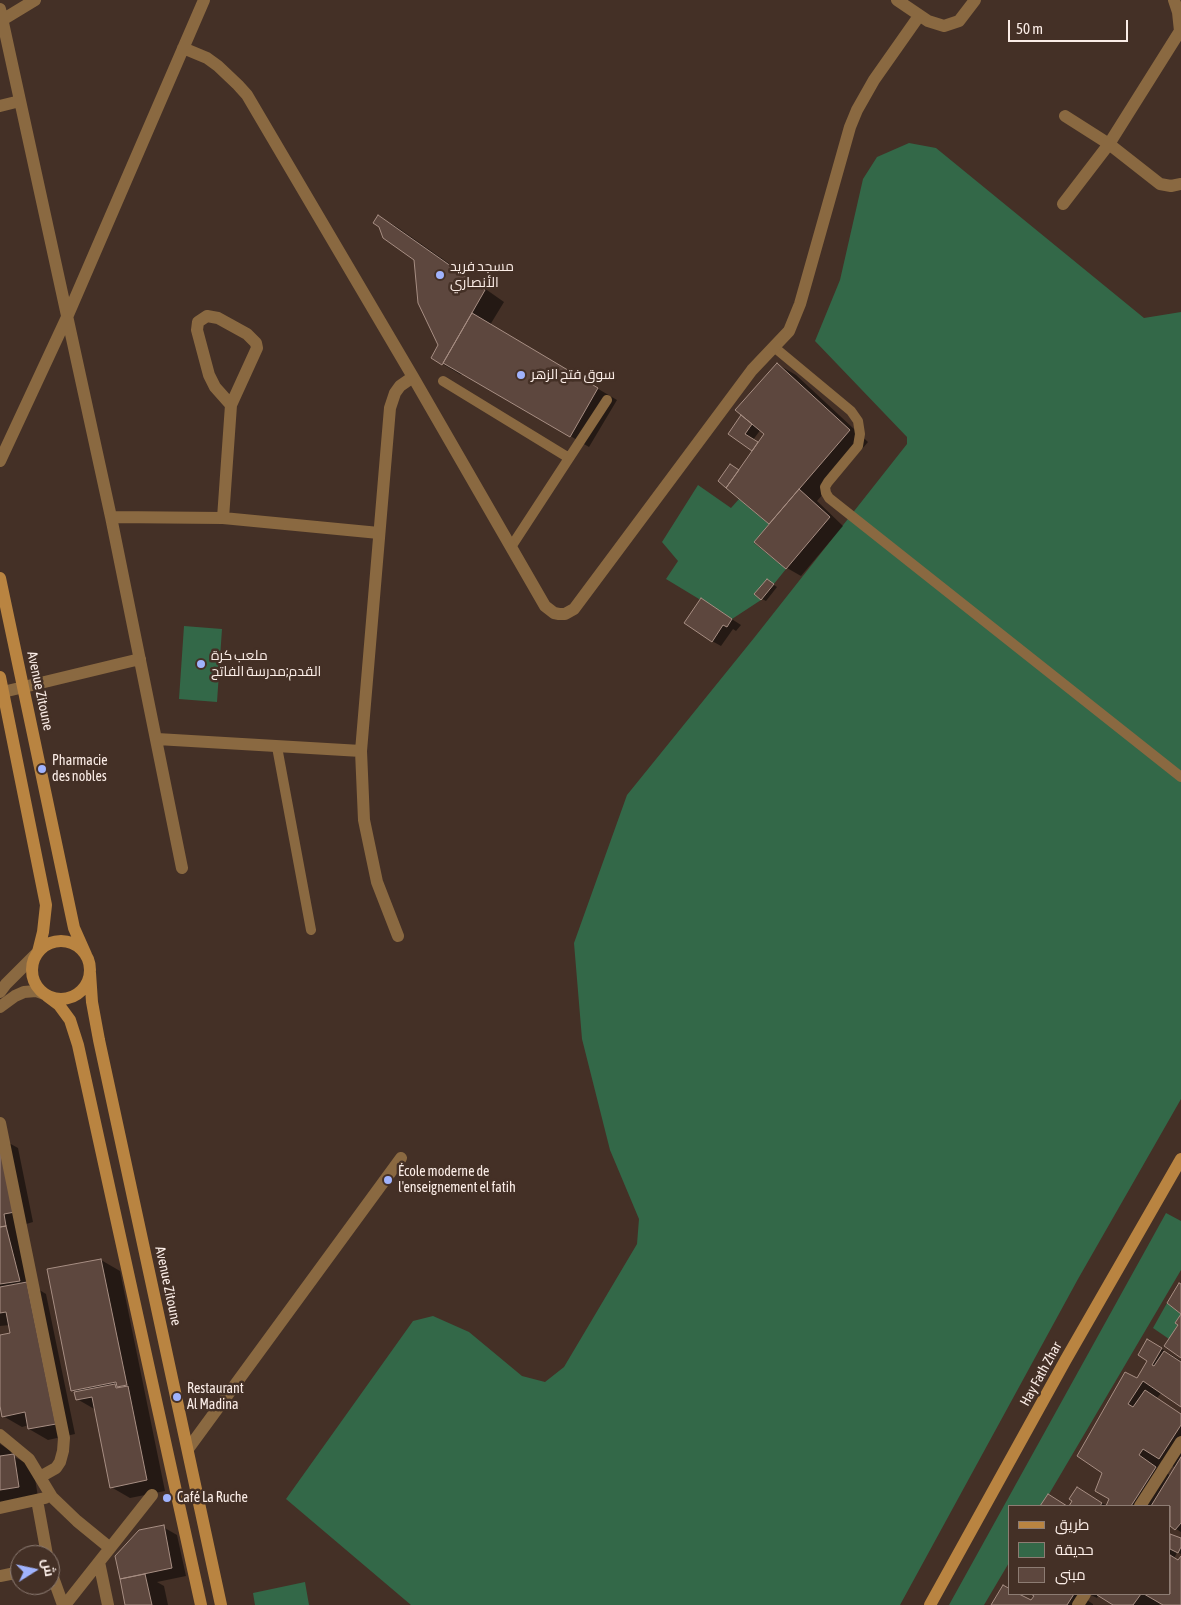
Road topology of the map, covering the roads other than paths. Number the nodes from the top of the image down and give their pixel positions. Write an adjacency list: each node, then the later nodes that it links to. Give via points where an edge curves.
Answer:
1 (35, 0): 6 (street)
2 (204, 0): 9 (street)
3 (897, 0): 7 (street)
4 (976, 0): 7 (street, via 960,21 944,26)
5 (1174, 0): 8 (street)
6 (1, 15): 10 (street)
7 (919, 16): 17 (street, via 857,110 844,144 795,318 789,331)
8 (1180, 31): 13 (street)
9 (183, 48): 16 (street); 18 (street, via 218,66 246,96)
10 (20, 101): 11 (street); 16 (street)
11 (0, 106)
12 (1065, 116): 13 (street)
13 (1109, 144): 14 (street, via 1160,184); 15 (street)
14 (1181, 184)
15 (1063, 204)
16 (67, 317): 23 (street); 24 (street)
17 (774, 347): 27 (street, via 752,370 574,609 565,614 554,613 545,606); 37 (lane, via 852,411 858,421 858,446 825,487 829,498)
18 (413, 377): 26 (street, via 400,386 392,400); 27 (street)
19 (443, 381): 22 (lane)
20 (607, 400): 22 (lane)
21 (231, 405): 21 (street, via 255,355 256,343 247,334 218,318 207,316 198,322 197,330 209,375); 25 (street)
22 (569, 458): 27 (lane)
23 (0, 461)
24 (110, 517): 25 (street); 29 (street)
25 (223, 518): 26 (street)
26 (380, 533): 36 (street)
27 (511, 547)
28 (0, 578): 31 (main road, Avenue Zitoune)
29 (140, 659): 31 (street); 34 (street)
30 (0, 677): 32 (main road)
31 (24, 687): 32 (street); 42 (main road, Avenue Zitoune, via 74,928)
32 (3, 692): 33 (main road)
33 (3, 706): 41 (main road, via 46,905)
34 (157, 740): 35 (street); 38 (street)
35 (277, 747): 36 (street); 39 (lane)
36 (361, 751): 40 (street, via 366,829 377,882)
37 (1181, 777)
38 (182, 868)
39 (311, 930)
40 (398, 936)
41 (38, 952): 42 (main road, via 53,942 63,941 72,943); 44 (street); 45 (main road, via 32,970 38,987)
42 (86, 955): 43 (main road)
43 (90, 973): 45 (main road, via 88,982 75,996 56,999); 52 (main road, Avenue Zitoune, via 99,1040)
44 (0, 992)
45 (46, 995): 46 (street, via 36,991 24,992); 64 (main road, via 70,1020 78,1044)
46 (0, 1007)
47 (0, 1123): 53 (street, via 64,1438 60,1462)
48 (400, 1158): 52 (street)
49 (1181, 1159): 66 (main road, Hay Fath Zhar, via 1065,1360)
50 (0, 1435): 53 (street, via 29,1458)
51 (1181, 1442): 57 (street)
52 (188, 1449): 65 (main road, Avenue Zitoune)
53 (40, 1477): 55 (street)
54 (152, 1495): 60 (street)
55 (52, 1497): 56 (street); 60 (street)
56 (37, 1500): 58 (street); 59 (street)
57 (1141, 1505)
58 (0, 1508)
59 (45, 1545)
60 (110, 1548): 61 (street)
61 (99, 1562): 62 (street); 63 (street)
62 (64, 1605)
63 (108, 1605)
64 (201, 1605)
65 (221, 1605)
66 (930, 1605)

